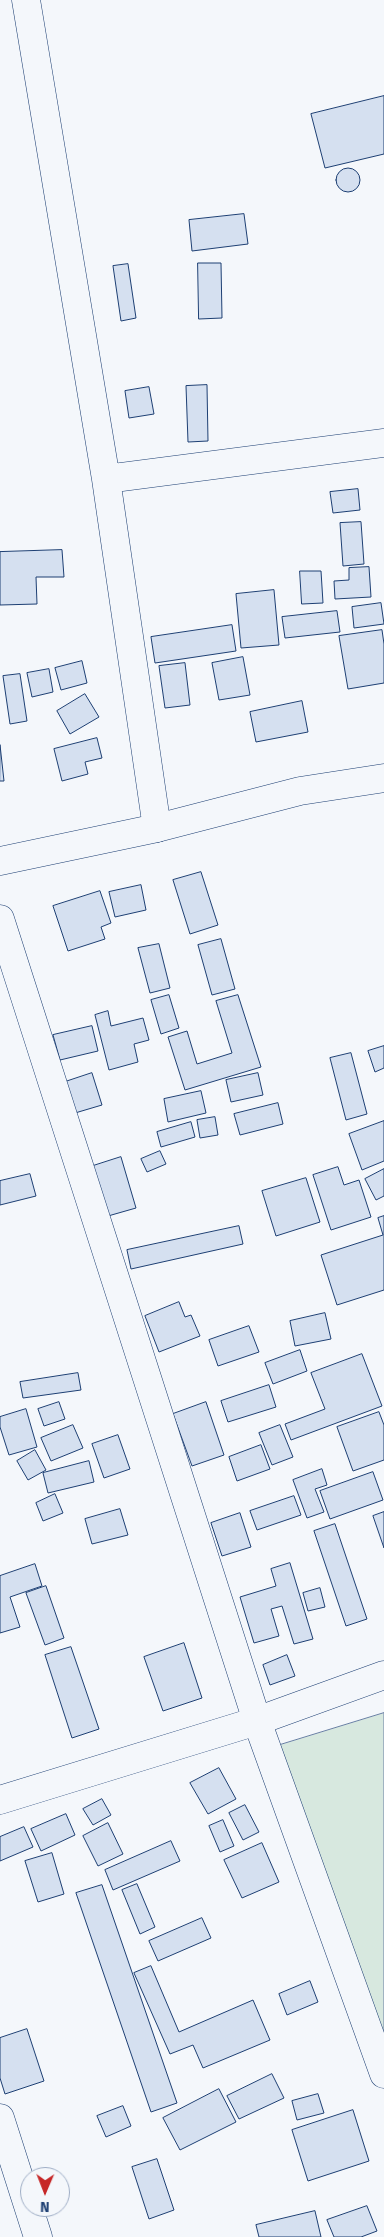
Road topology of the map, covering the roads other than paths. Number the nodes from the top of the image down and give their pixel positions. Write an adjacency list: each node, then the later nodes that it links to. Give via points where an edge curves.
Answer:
1 (26, 0): 3 (street)
2 (384, 444): 3 (street)
3 (106, 479): 5 (street)
4 (384, 778): 5 (street, via 300,791)
5 (157, 828): 6 (street)
6 (0, 861)
7 (0, 919): 9 (street)
8 (384, 1676): 9 (street)
9 (257, 1721): 10 (street); 11 (street)
10 (0, 1800)
11 (384, 2074)
12 (0, 2118): 13 (street)
13 (38, 2237)

